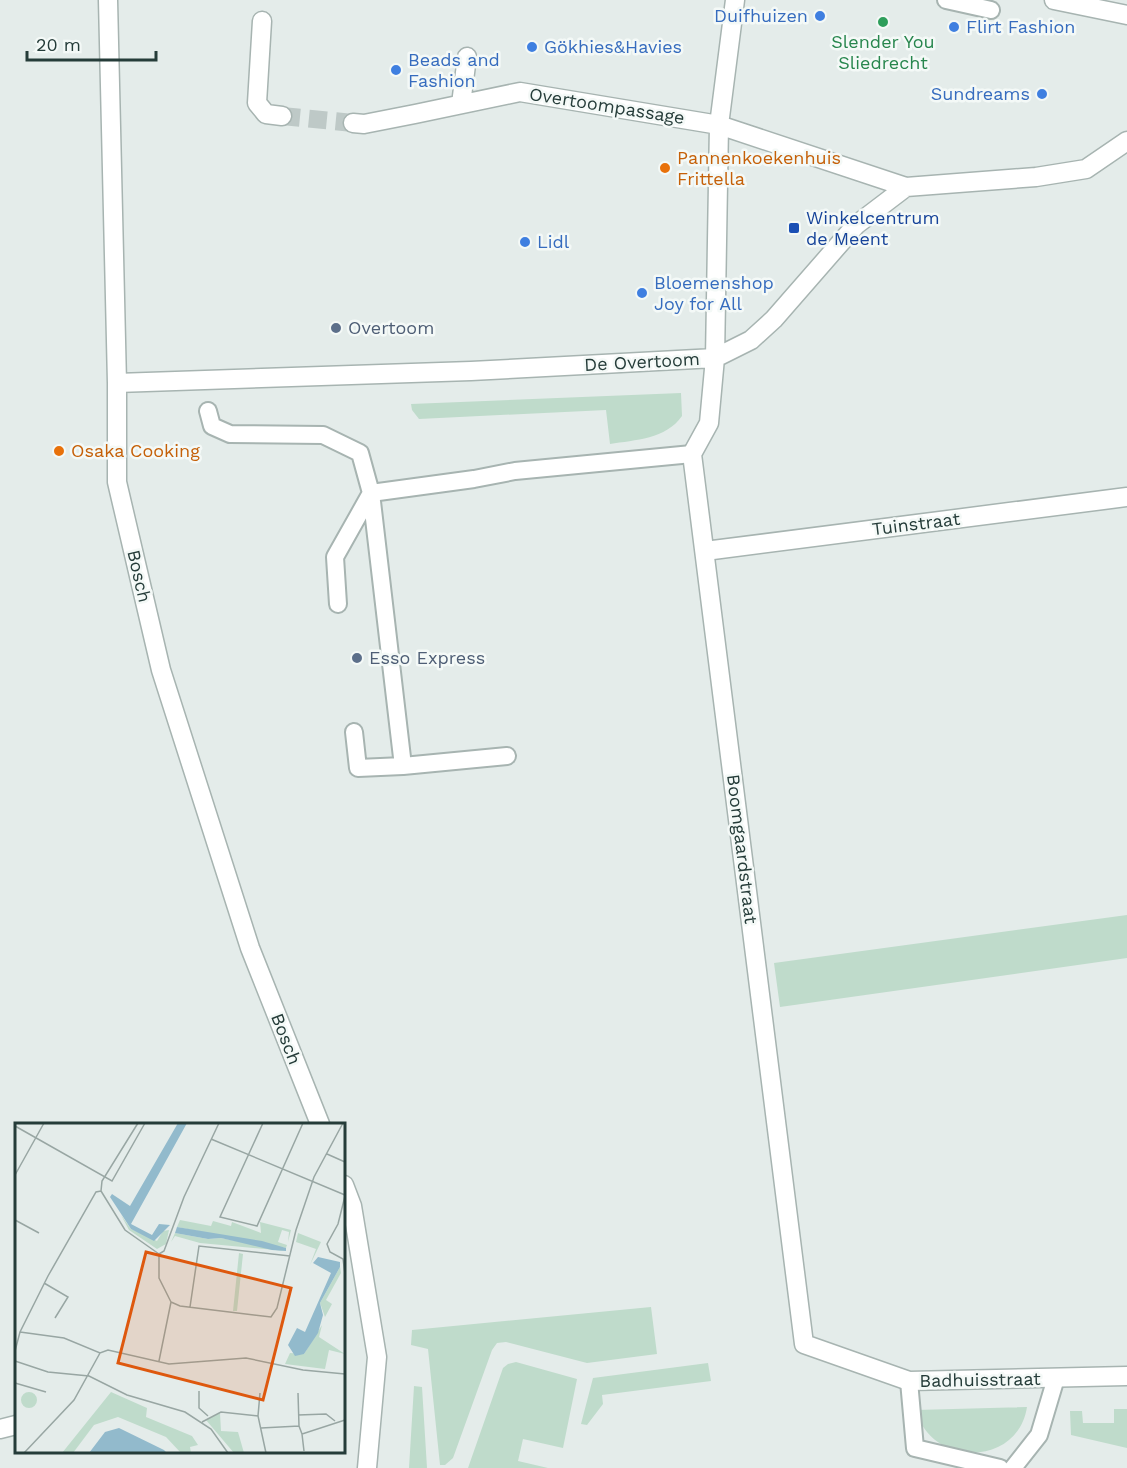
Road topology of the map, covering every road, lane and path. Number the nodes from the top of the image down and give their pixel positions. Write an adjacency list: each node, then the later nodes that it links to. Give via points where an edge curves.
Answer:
1 (108, 0): 16 (street, Bosch)
2 (735, 0): 12 (street)
3 (946, 0): 5 (lane)
4 (1054, 0): 6 (street)
5 (991, 10)
6 (1127, 15)
7 (262, 21): 10 (street, via 257,103 266,114)
8 (467, 57): 9 (street)
9 (461, 104): 11 (street, Overtoompassage); 12 (street, Overtoompassage, via 520,92)
10 (282, 116)
11 (353, 123)
12 (719, 125): 14 (street, Overtoompassage); 15 (street)
13 (1127, 141): 14 (street, via 1086,169)
14 (906, 187): 15 (street, De Overtoom, via 856,225 751,340)
15 (715, 358): 16 (street, De Overtoom); 18 (street, via 709,423)
16 (117, 383): 26 (street, Bosch, via 117,482 161,670 250,948)
17 (208, 411): 19 (lane, via 212,426 230,434 322,435 360,453)
18 (692, 454): 19 (lane, via 515,471); 21 (street, Boomgaardstraat)
19 (371, 493): 22 (lane, via 334,557); 25 (lane)
20 (1127, 497): 21 (street, Tuinstraat)
21 (705, 550): 28 (street, Boomgaardstraat)
22 (338, 604)
23 (354, 732): 25 (lane, via 358,768)
24 (507, 756): 25 (lane)
25 (403, 766)
26 (319, 1123)
27 (345, 1188): 34 (street, via 352,1206 377,1357)
28 (804, 1344): 31 (street, Badhuisstraat)
29 (1127, 1376): 30 (street, Badhuisstraat)
30 (1056, 1378): 31 (street, Badhuisstraat); 36 (lane, via 1039,1435)
31 (909, 1381): 35 (lane, via 915,1448)
32 (15, 1425): 33 (street)
33 (0, 1429)
34 (367, 1468)
35 (1000, 1468)
36 (1013, 1468)

